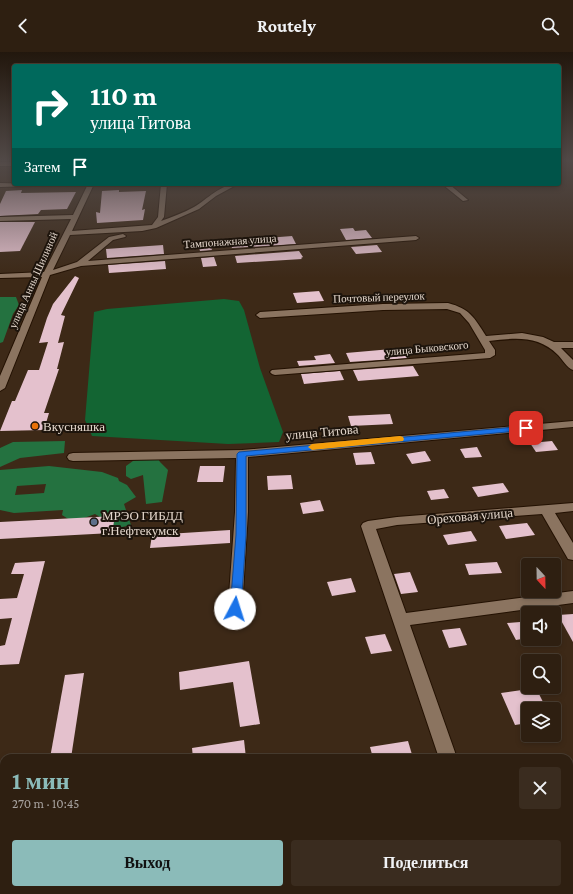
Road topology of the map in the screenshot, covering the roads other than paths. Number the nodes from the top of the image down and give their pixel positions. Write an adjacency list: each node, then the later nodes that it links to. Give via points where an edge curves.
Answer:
1 (83, 200): 4 (street, улица Анны Шилиной)
2 (163, 200): 6 (street, via 161,217)
3 (207, 200): 6 (street, via 197,208)
4 (74, 217): 5 (street); 7 (street, улица Анны Шилиной)
5 (0, 219)
6 (154, 227): 7 (street, via 142,230)
7 (67, 233): 11 (street, улица Анны Шилиной)
8 (135, 234): 10 (street, via 111,238)
9 (416, 238): 10 (street, Тампонажная улица)
10 (80, 264): 11 (street, Тампонажная улица)
11 (47, 274): 12 (street, Тампонажная улица); 19 (street, улица Анны Шилиной)
12 (0, 276)
13 (260, 315): 14 (street, Почтовый переулок, via 383,307 448,306 463,311)
14 (484, 338): 16 (street, улица Быковского, via 535,336); 18 (street, улица Быковского, via 490,355)
15 (573, 345): 16 (street)
16 (553, 346): 17 (street)
17 (573, 367)
18 (275, 372)
19 (0, 388)
20 (573, 424): 21 (street, улица Титова)
21 (242, 454): 22 (street, улица Титова); 27 (street, via 241,535)
22 (73, 457)
23 (573, 507): 24 (street, Ореховая улица)
24 (546, 509): 25 (street); 28 (street, Ореховая улица, via 397,521 368,526)
25 (573, 555)
26 (573, 597): 28 (street)
27 (235, 609)
28 (400, 620): 29 (street)
29 (447, 754)

